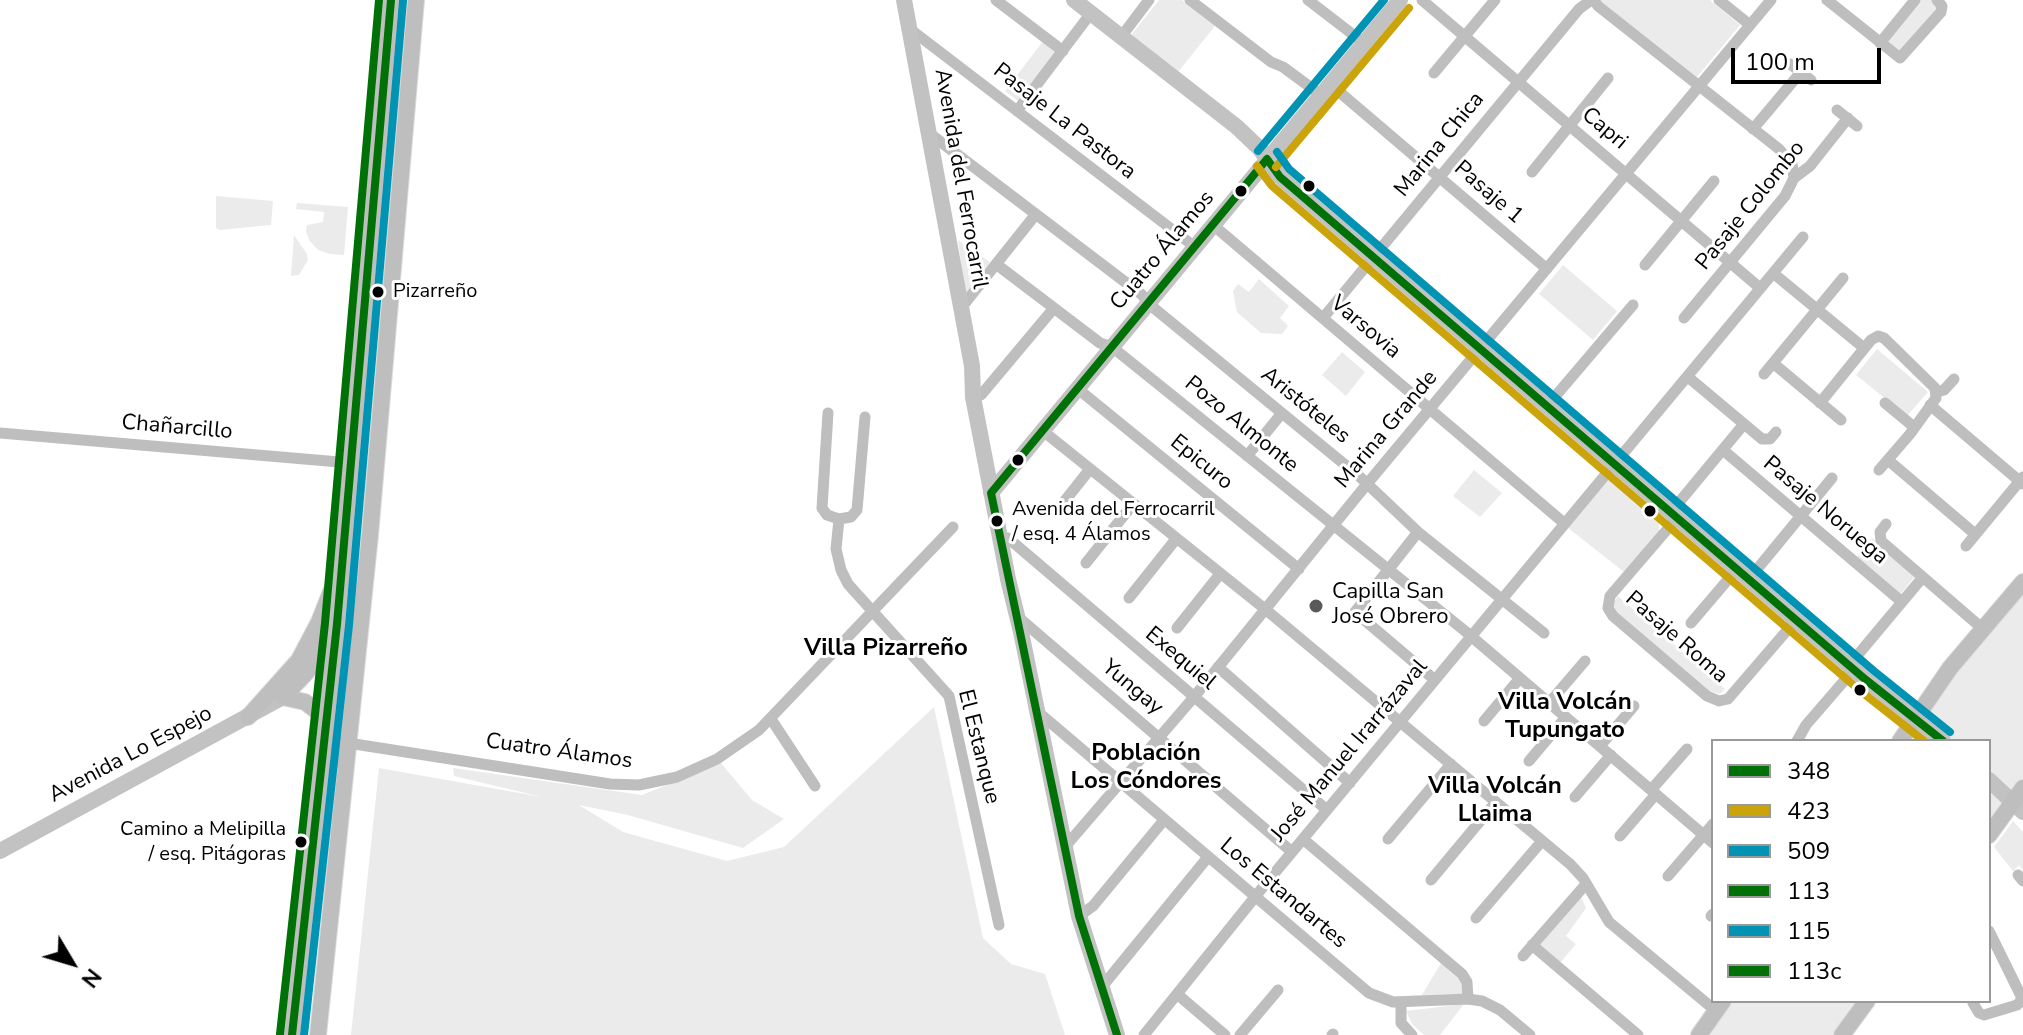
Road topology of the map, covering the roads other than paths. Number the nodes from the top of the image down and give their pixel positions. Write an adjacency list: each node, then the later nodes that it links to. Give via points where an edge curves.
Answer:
1 (904, 0): 20 (street, Avenida del Ferrocarril)
2 (996, 0): 25 (street)
3 (1074, 0): 18 (street)
4 (1149, 0): 22 (street)
5 (1190, 0): 33 (street, Pasaje 1, via 1271,62)
6 (1308, 0): 23 (street)
7 (1400, 0): 23 (street, Cuatro Álamos)
8 (1422, 0): 21 (street, Capri)
9 (1495, 0): 21 (street)
10 (1592, 0): 31 (street, Marina Chica); 32 (street)
11 (1719, 0): 19 (street)
12 (1771, 0): 19 (street, Marina Grande)
13 (1827, 0): 24 (street)
14 (1915, 0): 24 (street)
15 (1937, 0): 24 (street, via 1941,12 1902,57)
16 (391, 1): 17 (main road); 92 (main road)
17 (416, 2): 110 (main road)
18 (1091, 13): 22 (street); 25 (street)
19 (1750, 25): 32 (street, Marina Grande)
20 (910, 29): 35 (street, Pasaje La Pastora); 38 (street, Avenida del Ferrocarril)
21 (1464, 36): 28 (street); 31 (street, Capri)
22 (1121, 37): 39 (street, via 1237,127)
23 (1364, 43): 33 (street, Cuatro Álamos)
24 (1880, 43)
25 (1063, 51): 35 (street)
26 (1790, 64): 27 (street)
27 (1801, 72): 30 (street); 37 (street)
28 (1434, 73)
29 (1608, 78): 36 (street)
30 (1811, 80)
31 (1518, 82): 36 (street, Capri); 42 (street, Marina Chica)
32 (1699, 87): 37 (street); 41 (street, Marina Grande)
33 (1326, 90): 39 (street, Cuatro Álamos); 42 (street, Pasaje 1)
34 (1837, 110): 43 (street, Pasaje Colombo, via 1852,122)
35 (1017, 111): 49 (street, Pasaje La Pastora)
36 (1569, 126): 40 (street); 41 (street, Capri)
37 (1753, 129): 43 (street, via 1788,159)
38 (929, 133): 45 (street, Aristóteles); 60 (street, Avenida del Ferrocarril)
39 (1267, 159): 47 (street, Cuatro Álamos); 50 (street, via 1276,173)
40 (1532, 172)
41 (1626, 174): 46 (street, Capri); 54 (street, Marina Grande)
42 (1440, 178): 50 (street, Marina Chica); 54 (street, Pasaje 1)
43 (1794, 178): 51 (street, Pasaje Colombo)
44 (1714, 181): 46 (street)
45 (1036, 214): 52 (street); 58 (street, Aristóteles)
46 (1681, 221): 51 (street, Capri); 53 (street)
47 (1213, 225): 49 (street, Cuatro Álamos); 63 (street, Varsovia)
48 (1803, 237): 55 (street, José Manuel Irarrázaval)
49 (1195, 247): 58 (street, Cuatro Álamos)
50 (1375, 258): 63 (street, Marina Chica); 67 (street)
51 (1730, 263): 57 (street, Capri); 64 (street, Pasaje Colombo)
52 (996, 264): 60 (street); 61 (street, Pozo Almonte)
53 (1645, 265)
54 (1547, 269): 67 (street, Marina Grande)
55 (1773, 273): 57 (street, José Manuel Irarrázaval); 62 (street)
56 (1843, 278): 62 (street)
57 (1760, 288): 71 (street, José Manuel Irarrázaval)
58 (1149, 302): 65 (street, Cuatro Álamos); 82 (street, Aristóteles)
59 (1633, 305): 79 (street)
60 (961, 308): 69 (street, Avenida del Ferrocarril)
61 (1054, 308): 65 (street, Pozo Almonte); 75 (street)
62 (1818, 310): 66 (street); 68 (street)
63 (1323, 318): 80 (street, Varsovia)
64 (1684, 318)
65 (1112, 347): 73 (street, Cuatro Álamos); 91 (street, Pozo Almonte)
66 (1864, 348): 74 (street, via 1875,336 1884,338); 76 (street)
67 (1481, 349): 79 (street); 80 (street, Marina Grande)
68 (1773, 363): 70 (street); 76 (street)
69 (972, 366): 75 (street, Avenida del Ferrocarril); 98 (street, Avenida del Ferrocarril, via 973,397)
70 (1764, 374)
71 (1688, 377): 85 (street); 93 (street, José Manuel Irarrázaval)
72 (1954, 379): 74 (street)
73 (1078, 389): 87 (street, Cuatro Álamos); 116 (street, Epicuro)
74 (1937, 392): 78 (street)
75 (981, 395): 98 (street, Avenida del Ferrocarril)
76 (1820, 403): 84 (street)
77 (1885, 403): 86 (street)
78 (1930, 405): 86 (street); 96 (street)
79 (1547, 406): 93 (street)
80 (1430, 409): 97 (street, Marina Grande); 104 (street, Varsovia)
81 (828, 413): 103 (street, El Estanque, via 822,508)
82 (1282, 413): 91 (street); 97 (street, Aristóteles)
83 (865, 417): 103 (street, via 857,510)
84 (1841, 420)
85 (1744, 424): 88 (street, via 1762,439); 90 (street)
86 (1914, 427): 109 (street, via 1883,465)
87 (1043, 431): 94 (street); 98 (street, Cuatro Álamos)
88 (1776, 432)
89 (0, 433): 92 (street, Chañarcillo)
90 (1723, 450): 101 (street); 102 (street, Pasaje Noruega)
91 (1247, 456): 107 (street, Pozo Almonte)
92 (351, 463): 115 (main road)
93 (1615, 465): 101 (street); 104 (street, José Manuel Irarrázaval)
94 (1090, 469): 99 (street); 100 (street)
95 (1832, 478): 102 (street)
96 (2022, 481): 109 (street)
97 (1367, 484): 107 (street, Marina Grande); 108 (street, Aristóteles)
98 (994, 489): 111 (street, Avenida del Ferrocarril); 127 (street, Avenida del Ferrocarril)
99 (1133, 504): 112 (street); 114 (street)
100 (1056, 512)
101 (1674, 515): 119 (street); 128 (street, Pasaje Roma, via 1613,593 1608,604 1613,616 1719,701 1731,696)
102 (1800, 516): 119 (street); 124 (street, Pasaje Noruega)
103 (839, 519): 126 (street, El Estanque, via 836,549 841,570)
104 (1564, 523): 123 (street, José Manuel Irarrázaval)
105 (1886, 524): 120 (street, Pasaje Noruega, via 1881,541)
106 (953, 527): 126 (street, Cuatro Álamos)
107 (1334, 527): 116 (street, Marina Grande); 117 (street, Pozo Almonte)
108 (1418, 532): 117 (street); 123 (street, Aristóteles)
109 (1975, 534): 113 (street)
110 (370, 535): 130 (main road); 157 (main road)
111 (1008, 538): 127 (street, Avenida del Ferrocarril); 141 (street, Exequiel)
112 (1176, 539): 118 (street); 122 (street)
113 (1966, 546)
114 (1086, 563)
115 (341, 568): 130 (main road); 146 (main road, via 299,660)
116 (1299, 569): 125 (street, Marina Grande)
117 (1387, 569): 134 (street, Pozo Almonte); 139 (street, via 1355,612)
118 (1220, 574): 125 (street); 131 (street)
119 (1743, 574): 128 (street); 129 (street)
120 (1923, 577): 124 (street); 132 (street, Pasaje Noruega)
121 (2023, 582): 132 (main road)
122 (1129, 598)
123 (1502, 598): 133 (street, Aristóteles); 134 (street, José Manuel Irarrázaval)
124 (1902, 602): 137 (street)
125 (1265, 609): 136 (street, Marina Grande); 151 (street)
126 (871, 612): 149 (street, Cuatro Álamos); 192 (street, El Estanque, via 949,696)
127 (1018, 617): 145 (street, Avenida del Ferrocarril); 153 (street, Yungay)
128 (1796, 620): 137 (street)
129 (1691, 623)
130 (337, 624): 140 (main road, via 317,658); 152 (main road)
131 (1177, 628)
132 (1983, 629): 148 (main road)
133 (1544, 633)
134 (1471, 636): 138 (street, Pozo Almonte); 139 (street, José Manuel Irarrázaval)
135 (1585, 661): 142 (street)
136 (1218, 667): 141 (street, Marina Grande); 166 (street)
137 (1852, 668): 148 (street); 154 (street)
138 (1520, 678): 142 (street, Pozo Almonte); 150 (street)
139 (1435, 680): 151 (street, José Manuel Irarrázaval)
140 (283, 697): 144 (street, Avenida Lo Espejo); 152 (main road, via 305,702)
141 (1194, 697): 153 (street, Marina Grande); 172 (street, Exequiel)
142 (1549, 703): 147 (street, Pozo Almonte)
143 (1634, 706): 158 (street)
144 (265, 707): 146 (street, Avenida Lo Espejo); 152 (main road, via 300,709)
145 (1038, 712): 165 (street, Los Estandartes); 180 (street, Avenida del Ferrocarril)
146 (248, 717): 181 (street, Avenida Lo Espejo)
147 (1566, 717): 158 (street, Pozo Almonte); 161 (street)
148 (1916, 718): 155 (main road); 156 (street)
149 (771, 719): 157 (street, Cuatro Álamos, via 701,767 639,785); 167 (street)
150 (1484, 721)
151 (1400, 722): 162 (street); 166 (street, José Manuel Irarrázaval)
152 (326, 725): 163 (main road); 183 (main road)
153 (1159, 737): 165 (street, Marina Grande); 182 (street, Yungay)
154 (1798, 739)
155 (1901, 739)
156 (1941, 739)
157 (348, 743): 163 (main road)
158 (1600, 746): 160 (street, Pozo Almonte)
159 (1687, 749): 168 (street)
160 (1611, 755): 168 (street, Pozo Almonte); 169 (street)
161 (1529, 761)
162 (1451, 764): 171 (street); 177 (street)
163 (346, 768): 185 (main road)
164 (1991, 781): 170 (street)
165 (1120, 782): 173 (street, Los Estandartes); 180 (street, Marina Grande)
166 (1350, 783): 172 (street, José Manuel Irarrázaval)
167 (815, 786)
168 (1654, 792): 175 (street); 178 (street, Pozo Almonte)
169 (1575, 797)
170 (2020, 801): 174 (main road)
171 (1496, 802): 179 (street); 187 (street)
172 (1327, 810): 176 (street, José Manuel Irarrázaval)
173 (1164, 820): 184 (street, Los Estandartes); 190 (street)
174 (1991, 833)
175 (1620, 836)
176 (1303, 839): 182 (street, José Manuel Irarrázaval); 199 (street, via 1462,974)
177 (1388, 839)
178 (1708, 839): 186 (street)
179 (1542, 841): 188 (street); 191 (street)
180 (1064, 848): 190 (street, Avenida del Ferrocarril)
181 (0, 851)
182 (1292, 852): 189 (street, José Manuel Irarrázaval)
183 (310, 855): 185 (main road, via 322,852); 206 (main road)
184 (1208, 857): 189 (street, Los Estandartes); 196 (street)
185 (336, 859): 207 (main road)
186 (1668, 876)
187 (1431, 880)
188 (1586, 884): 194 (street); 200 (street, via 1609,922)
189 (1255, 897): 198 (street, José Manuel Irarrázaval); 201 (street, Los Estandartes, via 1369,993)
190 (1079, 916): 196 (street, Avenida del Ferrocarril)
191 (1476, 918)
192 (999, 925)
193 (1991, 935): 205 (street, via 2021,996)
194 (1532, 945): 195 (street); 214 (street)
195 (1523, 956)
196 (1101, 988): 208 (street, Avenida del Ferrocarril)
197 (1278, 990): 211 (street)
198 (1177, 994): 209 (street, José Manuel Irarrázaval); 210 (street)
199 (1468, 999): 201 (street, Los Estandartes); 213 (street, Los Estandartes, via 1494,1006)
200 (1711, 1000)
201 (1401, 1002): 212 (street, via 1401,1023)
202 (1866, 1003): 216 (main road)
203 (1973, 1003): 205 (street, via 1984,1015)
204 (1719, 1006): 215 (main road)
205 (2020, 1010)
206 (292, 1035)
207 (318, 1035)
208 (1117, 1035)
209 (1144, 1035)
210 (1225, 1035)
211 (1240, 1035)
212 (1412, 1035)
213 (1530, 1035)
214 (1638, 1035)
215 (1699, 1035)
216 (1842, 1035)

